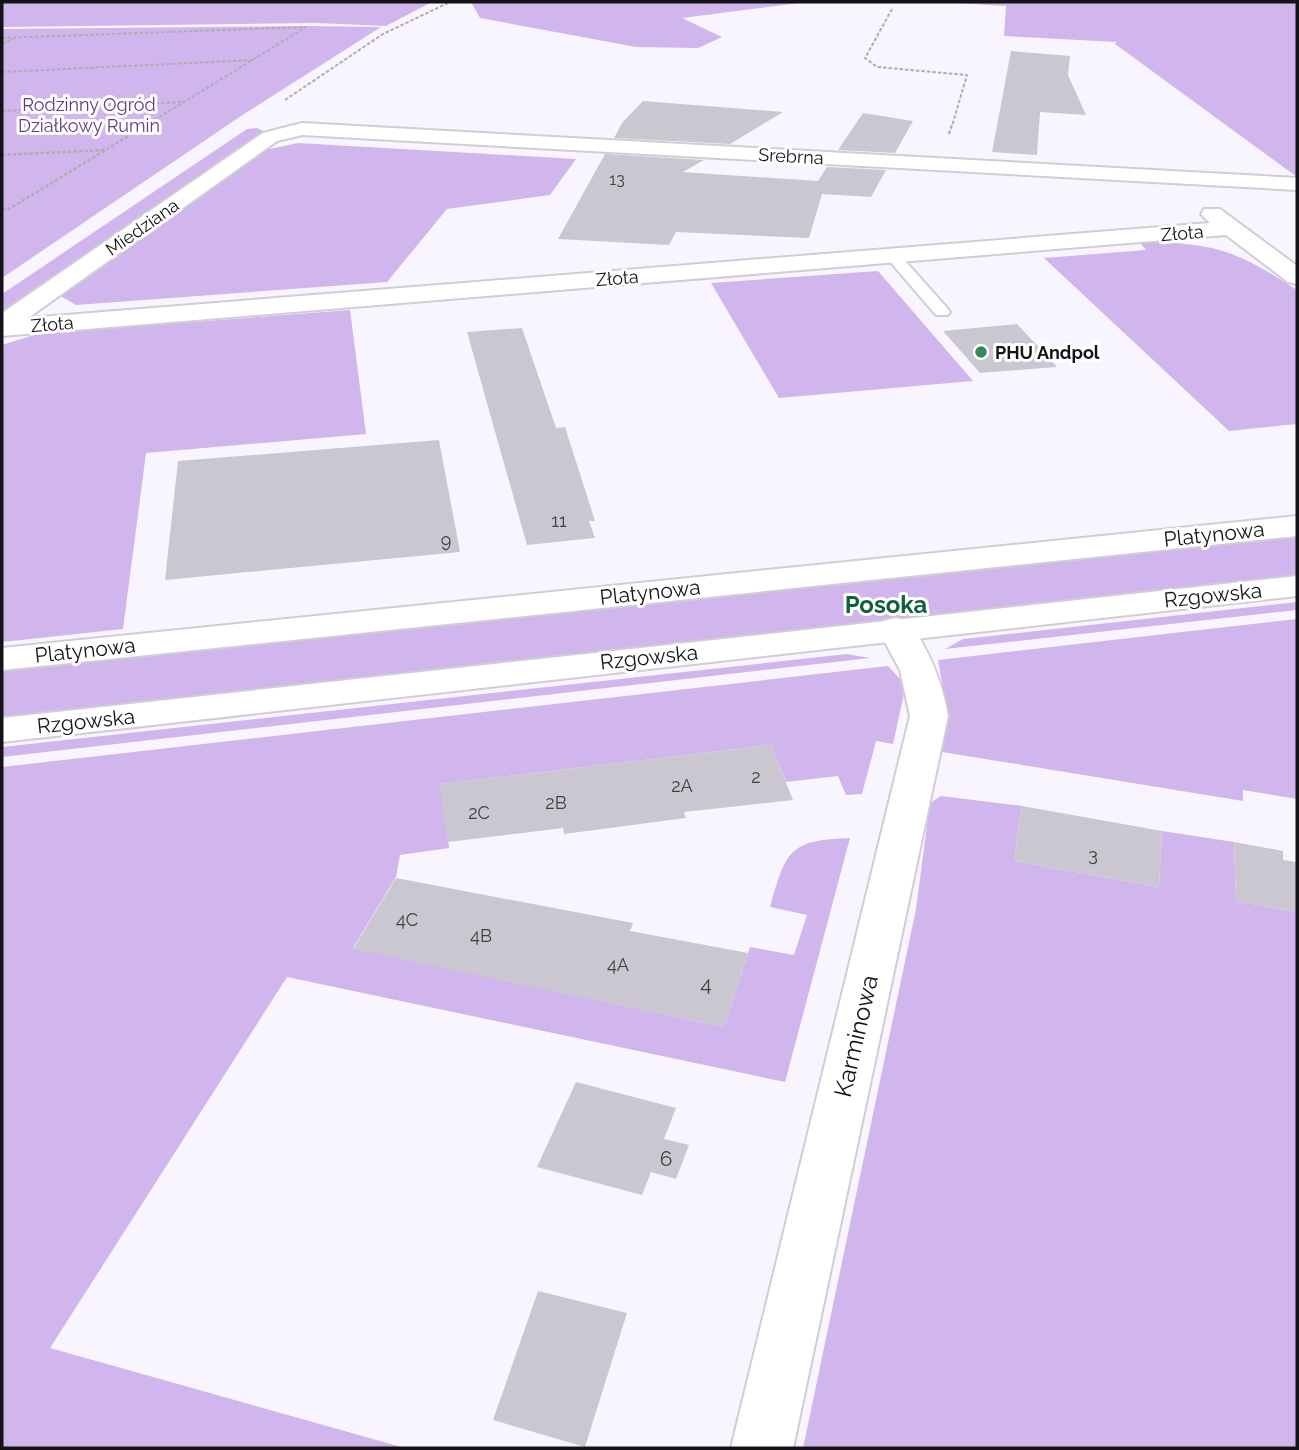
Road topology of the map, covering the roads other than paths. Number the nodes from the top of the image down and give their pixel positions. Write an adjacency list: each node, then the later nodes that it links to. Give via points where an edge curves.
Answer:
1 (285, 132): 2 (street, Srebrna, via 302,129); 8 (street, Miedziana, via 270,137)
2 (1160, 177): 3 (street, Srebrna); 4 (street)
3 (1297, 184)
4 (1232, 229): 5 (street, Złota); 6 (street)
5 (893, 256): 7 (lane); 8 (street, Złota)
6 (1297, 277)
7 (942, 312)
8 (2, 326)
9 (1297, 526): 12 (street, Platynowa)
10 (1297, 586): 11 (street, Rzgowska)
11 (896, 629): 13 (street, Rzgowska); 14 (street, Karminowa, via 914,657 929,716)
12 (2, 659)
13 (2, 730)
14 (762, 1448)

